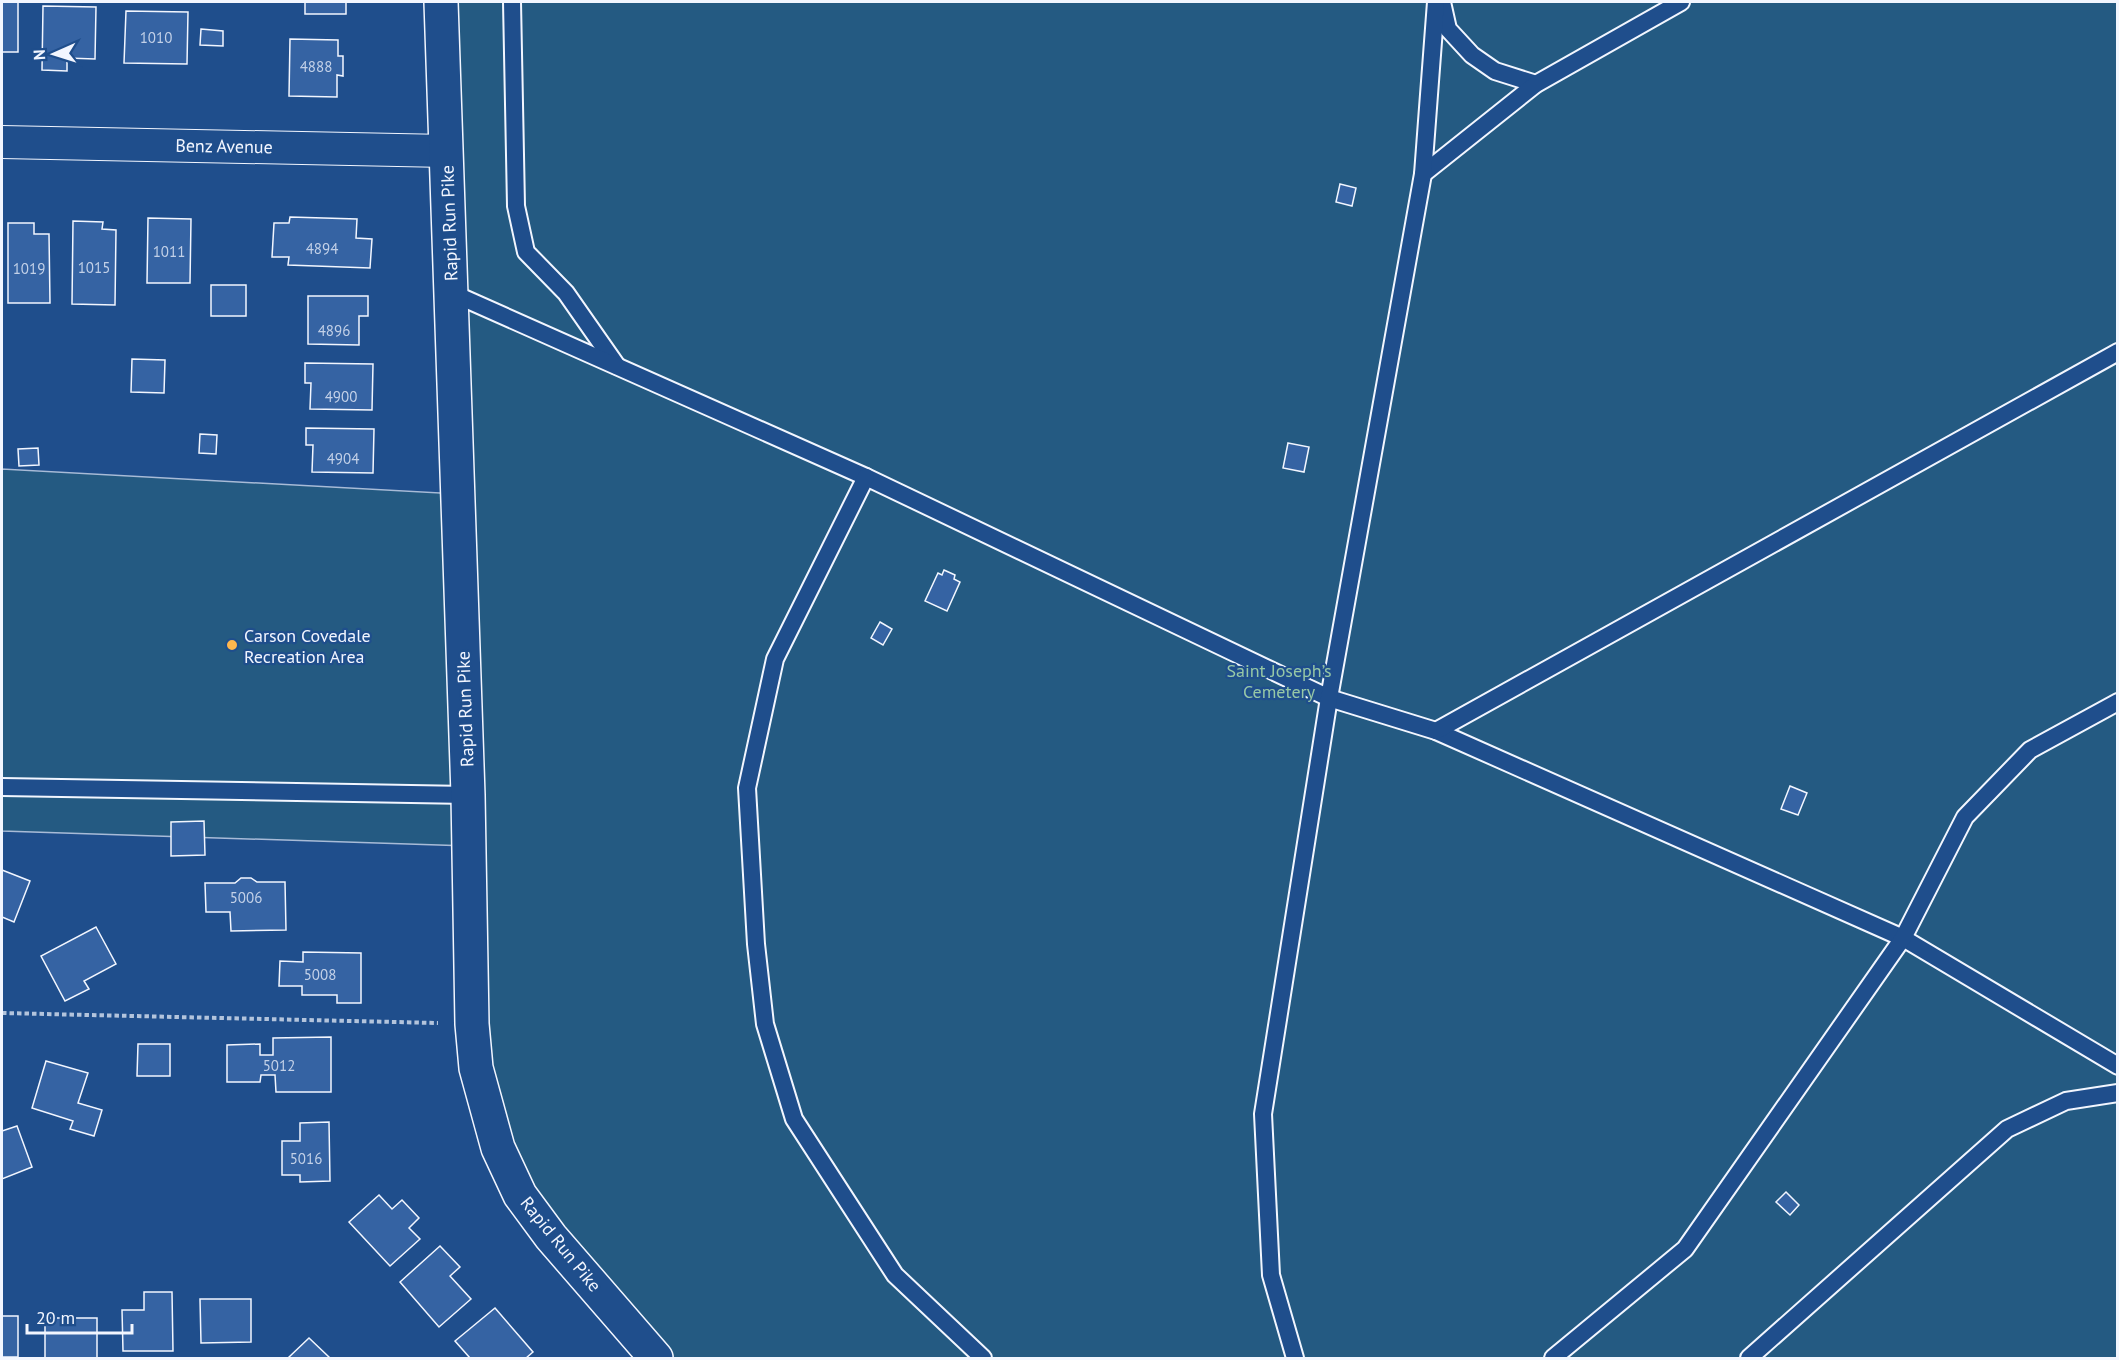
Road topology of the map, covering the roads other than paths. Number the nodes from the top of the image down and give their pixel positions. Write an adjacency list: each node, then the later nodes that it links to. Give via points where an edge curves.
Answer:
1 (441, 2): 8 (street, Rapid Run Pike)
2 (512, 2): 12 (lane, via 516,206 526,252 566,293)
3 (1436, 2): 9 (lane)
4 (1442, 2): 6 (lane, via 1448,29 1472,55 1495,71)
5 (1681, 2): 6 (lane)
6 (1536, 84): 9 (lane)
7 (2, 142): 8 (street, Benz Avenue)
8 (446, 151): 10 (street, Rapid Run Pike)
9 (1423, 174): 14 (lane)
10 (452, 293): 12 (lane); 18 (street, Rapid Run Pike)
11 (2118, 352): 16 (lane)
12 (618, 367): 13 (lane)
13 (866, 477): 14 (lane); 23 (lane, via 775,659 747,788 765,1024 794,1119 895,1275)
14 (1329, 698): 16 (lane); 24 (lane, via 1263,1114 1271,1275)
15 (2118, 702): 19 (lane, via 2030,750 1965,817)
16 (1436, 731): 19 (lane)
17 (2, 787): 18 (lane)
18 (468, 795): 22 (street, Rapid Run Pike, via 472,1024 476,1068 498,1148 520,1195 551,1237)
19 (1903, 938): 20 (lane); 25 (lane, via 1685,1249)
20 (2118, 1066)
21 (2118, 1094): 26 (lane, via 2066,1101 2007,1129)
22 (656, 1359)
23 (982, 1359)
24 (1295, 1359)
25 (1552, 1359)
26 (1749, 1359)

